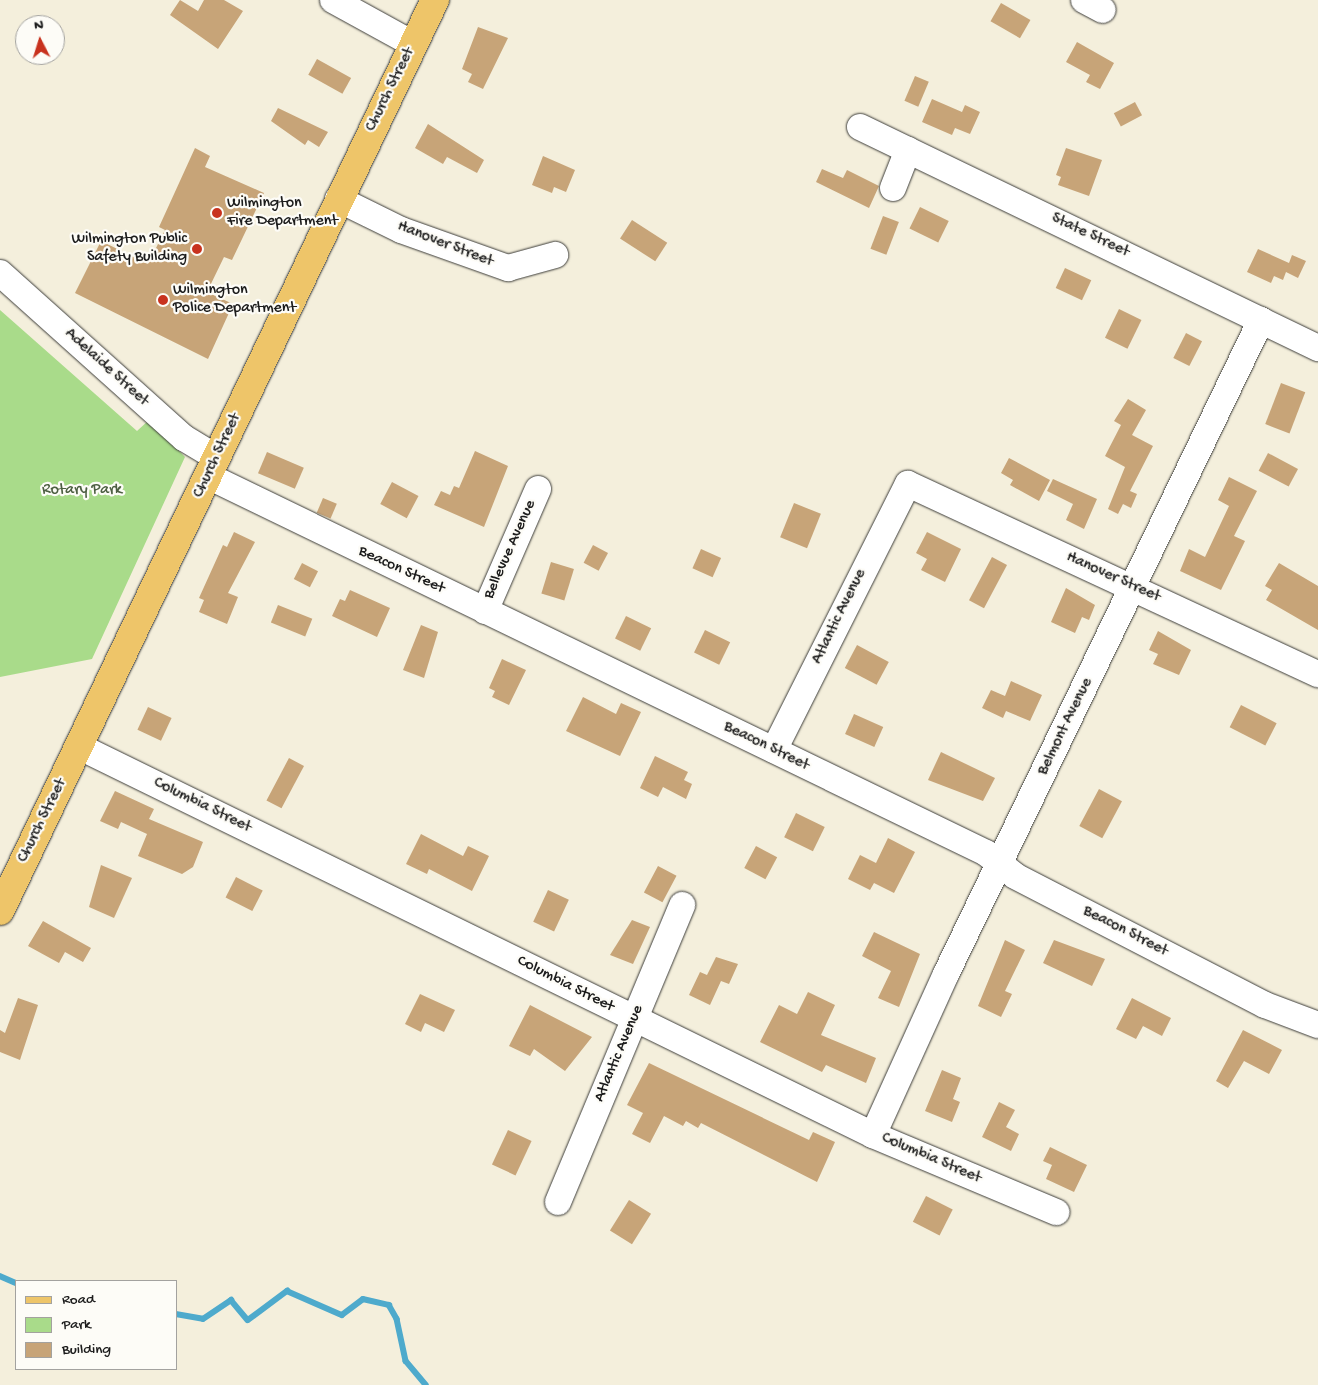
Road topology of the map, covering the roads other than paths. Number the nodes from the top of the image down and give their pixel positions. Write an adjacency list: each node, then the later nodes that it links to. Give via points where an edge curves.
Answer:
1 (333, 0): 3 (street)
2 (435, 0): 3 (main road, Church Street)
3 (413, 44): 7 (main road, Church Street)
4 (860, 127): 5 (street, State Street)
5 (908, 150): 6 (street); 10 (street, State Street)
6 (894, 188)
7 (338, 199): 8 (street, Hanover Street, via 401,230 508,268); 12 (main road, Church Street)
8 (555, 256)
9 (0, 273): 12 (street, Adelaide Street)
10 (1261, 320): 11 (street, State Street); 15 (street, Belmont Avenue)
11 (1318, 348)
12 (212, 467): 16 (street, Beacon Street); 18 (main road, Church Street)
13 (908, 484): 15 (street, Hanover Street); 19 (street, Atlantic Avenue)
14 (538, 488): 16 (street, Bellevue Avenue)
15 (1135, 588): 17 (street, Hanover Street); 20 (street, Belmont Avenue)
16 (484, 611): 19 (street, Beacon Street)
17 (1318, 674)
18 (80, 747): 22 (main road, Church Street); 23 (street, Columbia Street, via 464,932)
19 (774, 750): 20 (street, Beacon Street)
20 (999, 863): 24 (street, Beacon Street, via 1015,876 1265,1005); 25 (street, Belmont Avenue)
21 (682, 905): 23 (street, Atlantic Avenue)
22 (0, 911)
23 (634, 1020): 25 (street, Columbia Street); 26 (street, Atlantic Avenue)
24 (1318, 1025)
25 (873, 1135): 27 (street, Columbia Street)
26 (558, 1202)
27 (1056, 1212)

